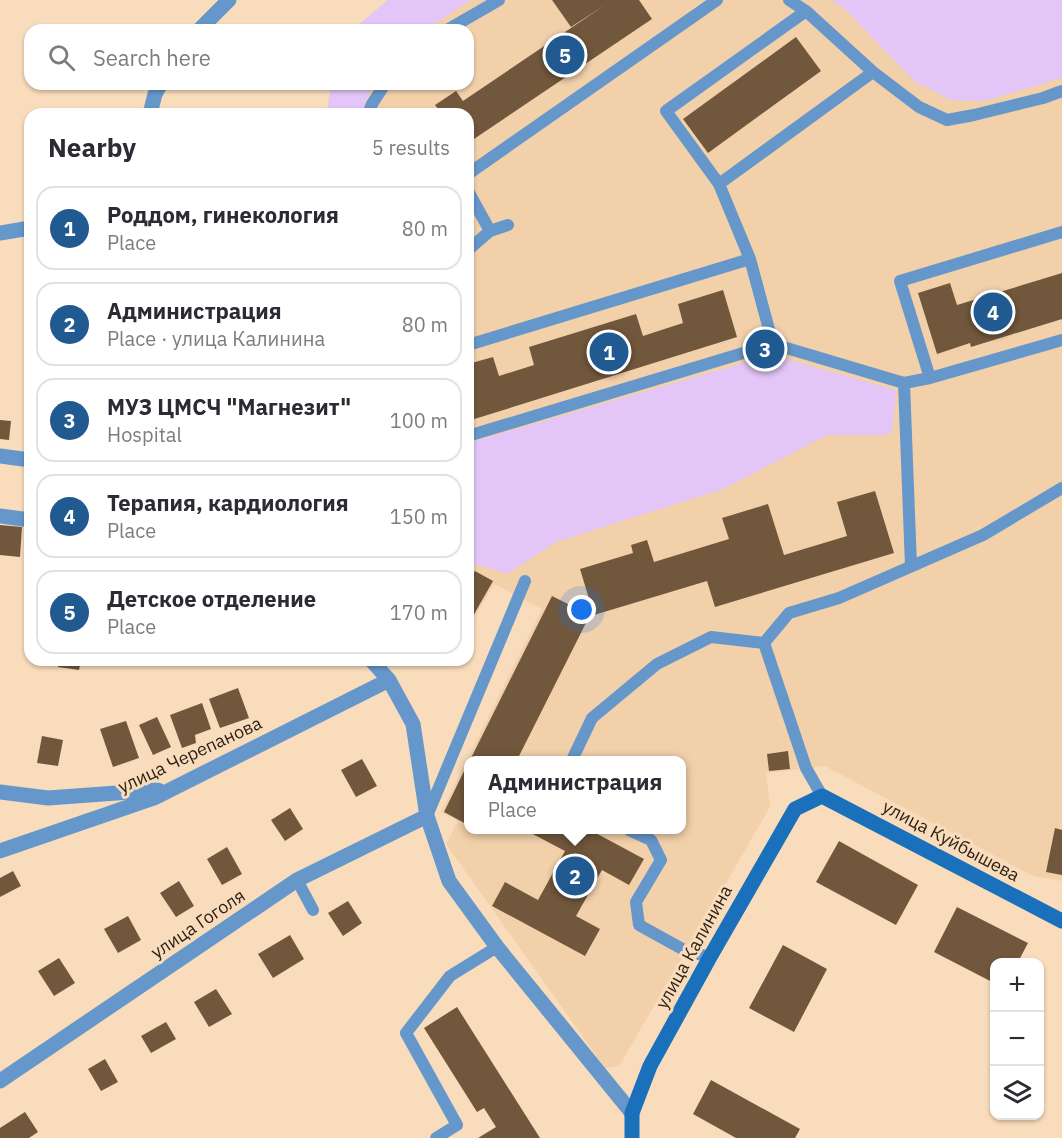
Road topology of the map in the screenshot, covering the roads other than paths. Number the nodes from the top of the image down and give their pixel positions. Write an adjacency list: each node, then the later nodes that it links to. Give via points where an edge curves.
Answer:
1 (229, 0): 6 (street)
2 (499, 0): 7 (lane)
3 (717, 0): 14 (lane)
4 (789, 0): 5 (lane)
5 (806, 11): 8 (lane); 15 (lane, via 666,111)
6 (205, 24)
7 (457, 24)
8 (873, 72): 11 (lane, via 920,107 946,120); 15 (lane)
9 (157, 90): 12 (street)
10 (381, 90): 13 (lane)
11 (1062, 91)
12 (152, 108)
13 (370, 108)
14 (474, 170)
15 (719, 184): 23 (lane)
16 (474, 201): 19 (lane)
17 (508, 225): 19 (lane)
18 (24, 229): 21 (street)
19 (490, 231): 22 (lane)
20 (1062, 232): 27 (lane, via 900,281)
21 (0, 233)
22 (474, 245)
23 (750, 260): 25 (lane); 26 (lane)
24 (1062, 340): 27 (lane)
25 (474, 343)
26 (773, 345): 28 (lane); 29 (lane)
27 (930, 378): 28 (lane)
28 (904, 383): 35 (lane)
29 (474, 434)
30 (0, 456): 31 (street)
31 (24, 459)
32 (1062, 488): 35 (lane, via 982,535)
33 (0, 516): 34 (street)
34 (24, 519)
35 (911, 566): 37 (lane, via 839,598 789,614)
36 (525, 581): 44 (lane)
37 (764, 643): 40 (lane, via 711,637 657,664 592,718); 43 (lane, via 806,768)
38 (376, 666): 39 (street)
39 (389, 680): 41 (street, улица Черепанова); 44 (street, via 413,724)
40 (574, 756)
41 (170, 790): 42 (street, via 48,798); 46 (street, улица Черепанова)
42 (0, 792)
43 (822, 796): 49 (street, улица Куйбышева); 51 (street, улица Калинина, via 795,809)
44 (427, 816): 47 (street, улица Гоголя); 50 (street, via 449,881)
45 (638, 834): 51 (lane, via 651,840 661,860 636,902 639,925 686,951)
46 (0, 851)
47 (297, 880): 48 (lane); 52 (street, улица Гоголя)
48 (313, 910)
49 (1062, 921)
50 (497, 947): 53 (street); 54 (lane, via 450,976 406,1034 457,1125)
51 (710, 957): 53 (street, улица Калинина, via 651,1066)
52 (0, 1081)
53 (632, 1113): 55 (street, улица Калинина)
54 (436, 1138)
55 (632, 1138)

